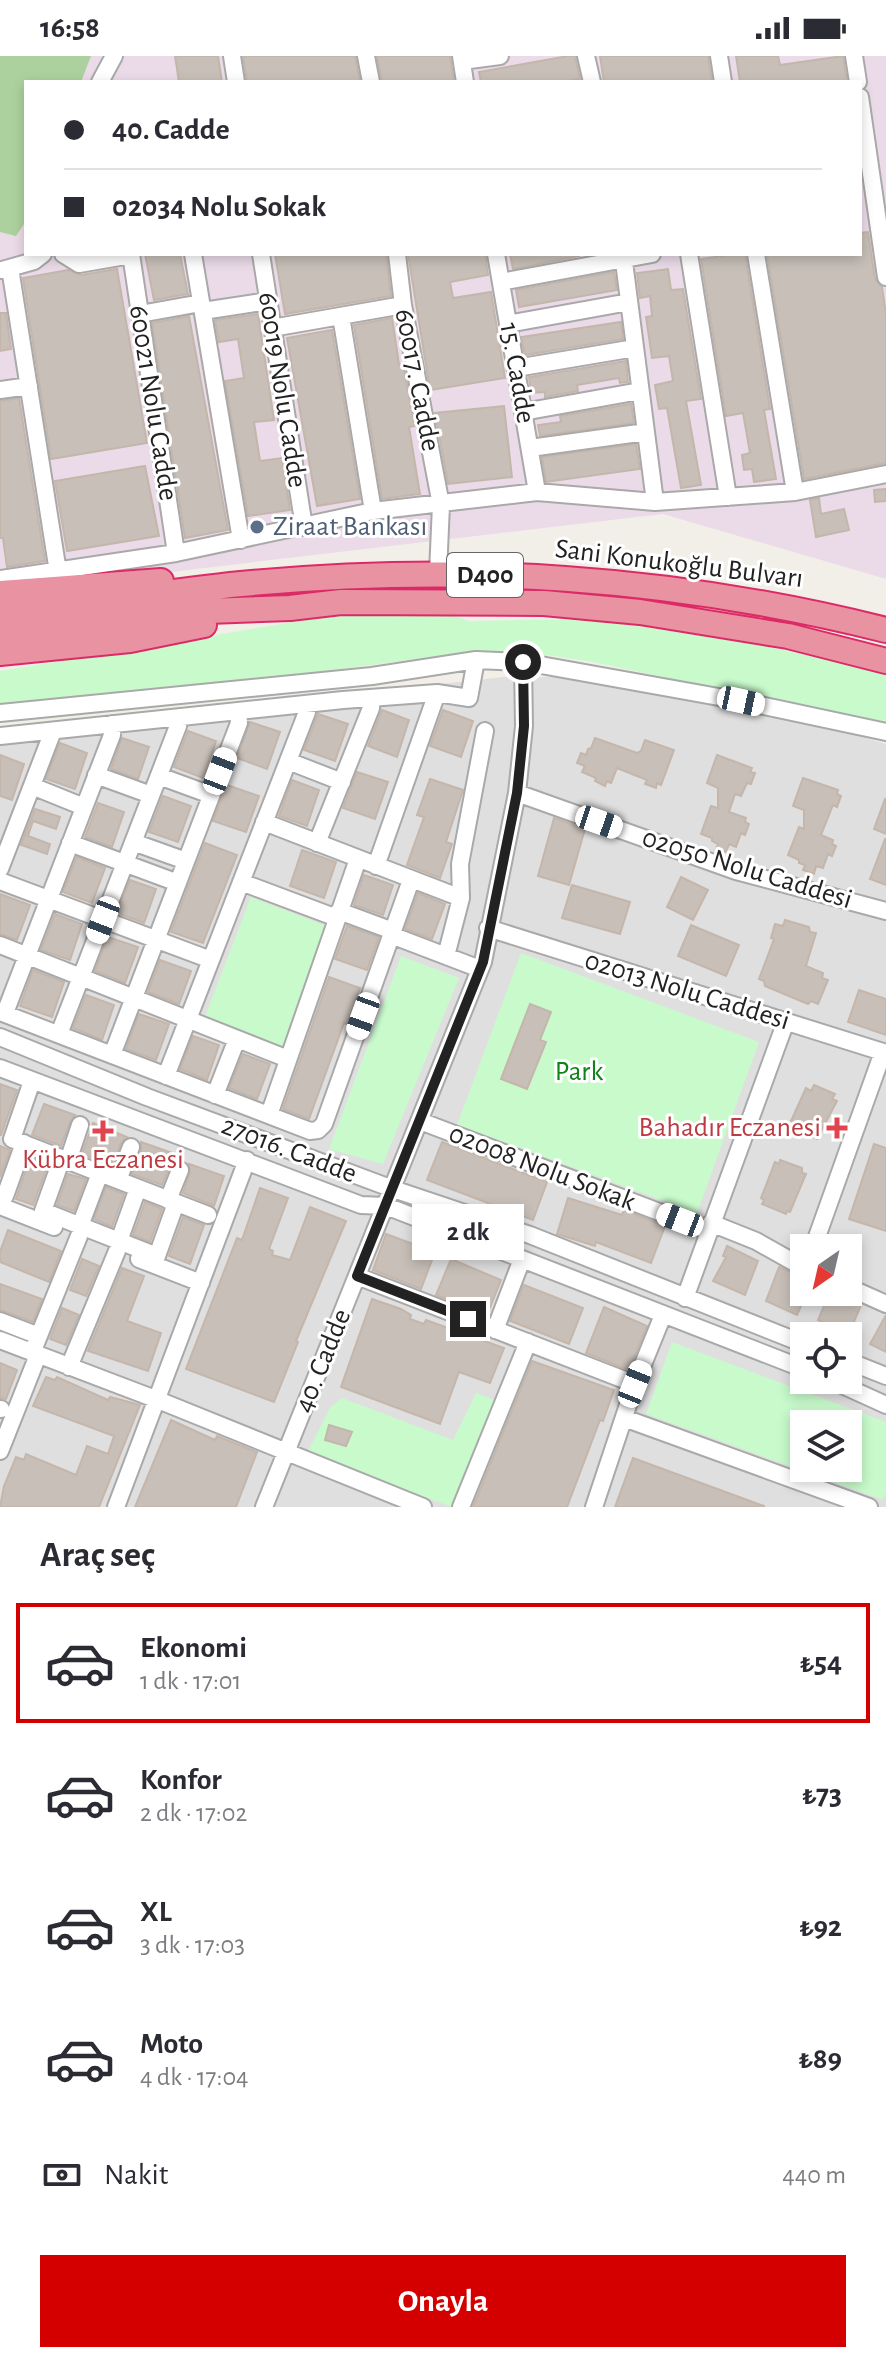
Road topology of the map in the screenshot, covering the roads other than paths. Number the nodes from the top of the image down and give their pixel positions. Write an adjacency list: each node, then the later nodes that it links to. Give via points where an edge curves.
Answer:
1 (114, 56): 9 (street)
2 (232, 56): 10 (street)
3 (366, 56): 11 (street)
4 (500, 56): 8 (street)
5 (586, 56): 13 (street)
6 (719, 56): 14 (street)
7 (854, 56): 15 (street)
8 (461, 58): 12 (street)
9 (101, 80)
10 (236, 80)
11 (371, 80)
12 (465, 80)
13 (592, 80)
14 (723, 80)
15 (858, 80)
16 (862, 114): 17 (street)
17 (874, 216): 30 (street)
18 (40, 256): 29 (street)
19 (66, 256): 20 (street, via 79,264)
20 (125, 256)
21 (131, 256): 36 (street, 60021 Nolu Cadde)
22 (193, 256): 35 (street)
23 (261, 256): 32 (street, 60019 Nolu Cadde)
24 (397, 256): 34 (street, 60017. Cadde)
25 (496, 256): 31 (street, 15. Cadde)
26 (689, 256): 51 (street)
27 (756, 256): 50 (street)
28 (623, 257): 31 (street); 33 (street)
29 (5, 269): 42 (street)
30 (886, 277)
31 (501, 282): 38 (street, 15. Cadde)
32 (268, 301): 35 (street); 39 (street, 60019 Nolu Cadde)
33 (629, 302): 38 (street); 40 (street)
34 (403, 305): 37 (street); 53 (street, 60017. Cadde)
35 (202, 307): 36 (street); 56 (street)
36 (140, 314): 57 (street, 60021 Nolu Cadde)
37 (341, 316): 39 (street); 54 (street)
38 (508, 324): 41 (street, 15. Cadde)
39 (272, 328): 55 (street, 60019 Nolu Cadde)
40 (635, 348): 41 (street); 44 (street)
41 (516, 368): 45 (street, 15. Cadde)
42 (29, 386): 43 (street); 58 (street)
43 (0, 390)
44 (640, 391): 45 (street); 46 (street)
45 (523, 412): 47 (street, 15. Cadde)
46 (646, 432): 47 (street); 52 (street)
47 (530, 448): 49 (street, 15. Cadde)
48 (886, 474): 50 (street)
49 (537, 492): 52 (street); 53 (street)
50 (795, 492): 51 (street)
51 (728, 497): 52 (street)
52 (655, 502)
53 (441, 505): 54 (street); 59 (street, 60017. Cadde)
54 (373, 511): 55 (street)
55 (304, 527): 56 (street)
56 (241, 540): 57 (street)
57 (176, 553): 58 (street)
58 (58, 572): 60 (street)
59 (438, 573): 61 (highway, Sani Konukoğlu Bulvarı / D400); 64 (highway, Sani Konukoğlu Bulvarı / D400, via 647,585)
60 (0, 579)
61 (240, 584): 62 (highway, via 158,581); 66 (highway, Sani Konukoğlu Bulvarı / D400)
62 (0, 593)
63 (290, 608): 66 (highway, Sani Konukoğlu Bulvarı / D400); 70 (highway, via 130,640); 72 (highway, Sani Konukoğlu Bulvarı / D400, via 341,602 544,603 788,636)
64 (809, 611): 67 (street); 68 (highway, Sani Konukoğlu Bulvarı / D400)
65 (0, 614): 66 (highway, D400)
66 (82, 615): 69 (highway, D400)
67 (886, 618)
68 (886, 630)
69 (0, 634)
70 (0, 653)
71 (476, 660): 73 (street); 74 (street, via 469,698); 78 (street, via 372,676)
72 (886, 661)
73 (523, 662): 83 (street); 90 (street, 40. Cadde)
74 (437, 693): 75 (street); 101 (street)
75 (372, 698): 76 (street); 88 (street)
76 (307, 704): 77 (street); 85 (street)
77 (238, 711): 79 (street); 92 (street, via 239,723)
78 (0, 713)
79 (179, 717): 80 (street); 87 (street)
80 (112, 724): 81 (street); 86 (street)
81 (53, 731): 84 (street); 89 (street)
82 (485, 731): 107 (street, via 460,864)
83 (886, 732)
84 (0, 736)
85 (288, 761): 88 (street); 94 (street)
86 (96, 775): 91 (street); 93 (street)
87 (159, 776): 91 (street); 92 (street)
88 (342, 782): 97 (street)
89 (32, 786): 93 (street); 102 (street)
90 (517, 793): 109 (street, 02050 Nolu Caddesi, via 736,871); 112 (street, 40. Cadde)
91 (151, 795): 95 (street)
92 (211, 795): 99 (street)
93 (84, 807): 96 (street)
94 (264, 822): 97 (street); 105 (street)
95 (133, 842): 99 (street); 100 (street)
96 (70, 843): 100 (street); 108 (street)
97 (317, 843): 98 (street)
98 (358, 859): 101 (street); 110 (street)
99 (186, 861): 106 (street)
100 (125, 863): 106 (street); 111 (street)
101 (376, 866): 103 (street)
102 (0, 869)
103 (411, 880): 107 (street); 113 (street)
104 (0, 881): 108 (street)
105 (241, 882): 110 (street); 118 (street)
106 (178, 883): 114 (street)
107 (461, 898): 117 (street)
108 (49, 899): 111 (street); 116 (street)
109 (886, 911)
110 (338, 915): 113 (street); 130 (street)
111 (103, 920): 114 (street); 120 (street)
112 (488, 928): 119 (street, 40. Cadde); 124 (street, 02013 Nolu Caddesi)
113 (392, 933): 117 (street); 135 (street, via 324,1124 310,1131)
114 (156, 939): 118 (street); 121 (street)
115 (0, 945): 116 (street)
116 (27, 956): 120 (street); 122 (street)
117 (446, 956): 119 (street)
118 (211, 960): 123 (street)
119 (480, 969): 136 (street, 40. Cadde)
120 (81, 978): 121 (street); 125 (street)
121 (133, 999): 123 (street); 129 (street)
122 (2, 1012): 125 (street)
123 (188, 1020): 127 (street); 132 (street)
124 (786, 1021): 128 (street, 02013 Nolu Caddesi); 151 (street)
125 (59, 1034): 129 (street)
126 (0, 1037): 146 (street, 27016. Cadde)
127 (237, 1039): 130 (street); 134 (street)
128 (884, 1053): 153 (street)
129 (112, 1055): 132 (street)
130 (288, 1059): 135 (street)
131 (0, 1068): 133 (street, 27016. Cadde)
132 (166, 1076): 134 (street)
133 (32, 1081): 138 (street); 141 (street, 27016. Cadde)
134 (215, 1095): 135 (street)
135 (269, 1115)
136 (420, 1121): 146 (street, 40. Cadde); 151 (street, 02008 Nolu Sokak)
137 (80, 1125): 140 (street)
138 (12, 1139): 140 (street); 148 (street)
139 (131, 1147): 144 (street)
140 (65, 1160): 143 (street); 152 (street, via 43,1211)
141 (247, 1160): 149 (street, 27016. Cadde, via 361,1205); 158 (street)
142 (180, 1170): 147 (street)
143 (100, 1173): 144 (street); 152 (street)
144 (118, 1180): 145 (street)
145 (138, 1188): 147 (street); 154 (street)
146 (393, 1189): 149 (street, 40. Cadde); 160 (street, 27016. Cadde, via 530,1235)
147 (172, 1202): 150 (street); 154 (street, via 157,1256)
148 (2, 1206): 152 (street)
149 (386, 1206): 155 (street, 27016. Cadde); 157 (street, 40. Cadde)
150 (208, 1215)
151 (710, 1227): 156 (street, 02008 Nolu Sokak, via 756,1241); 160 (street)
152 (80, 1231): 154 (street); 165 (street)
153 (818, 1234)
154 (118, 1246): 158 (street); 171 (street)
155 (522, 1259): 162 (street, 27016. Cadde); 164 (street)
156 (790, 1260)
157 (357, 1276): 164 (street); 180 (street, 40. Cadde)
158 (201, 1283): 176 (street)
159 (862, 1293): 161 (street)
160 (685, 1298): 166 (street, 27016. Cadde)
161 (886, 1304)
162 (663, 1315): 170 (street, 27016. Cadde); 174 (street)
163 (0, 1321): 165 (street)
164 (495, 1330): 168 (street)
165 (39, 1336): 169 (street)
166 (790, 1339)
167 (0, 1340): 169 (street)
168 (528, 1342): 174 (street); 185 (street)
169 (35, 1354): 171 (street); 179 (street)
170 (790, 1364)
171 (69, 1367): 176 (street)
172 (862, 1367): 173 (street)
173 (886, 1376)
174 (635, 1384): 178 (street)
175 (862, 1394): 177 (street)
176 (158, 1400): 180 (street); 182 (street)
177 (886, 1405)
178 (624, 1418): 181 (street); 186 (street)
179 (0, 1451)
180 (285, 1453): 183 (street, 40. Cadde); 184 (street)
181 (825, 1499): 187 (street)
182 (116, 1507)
183 (264, 1507)
184 (423, 1507)
185 (461, 1507)
186 (594, 1507)
187 (869, 1507)

